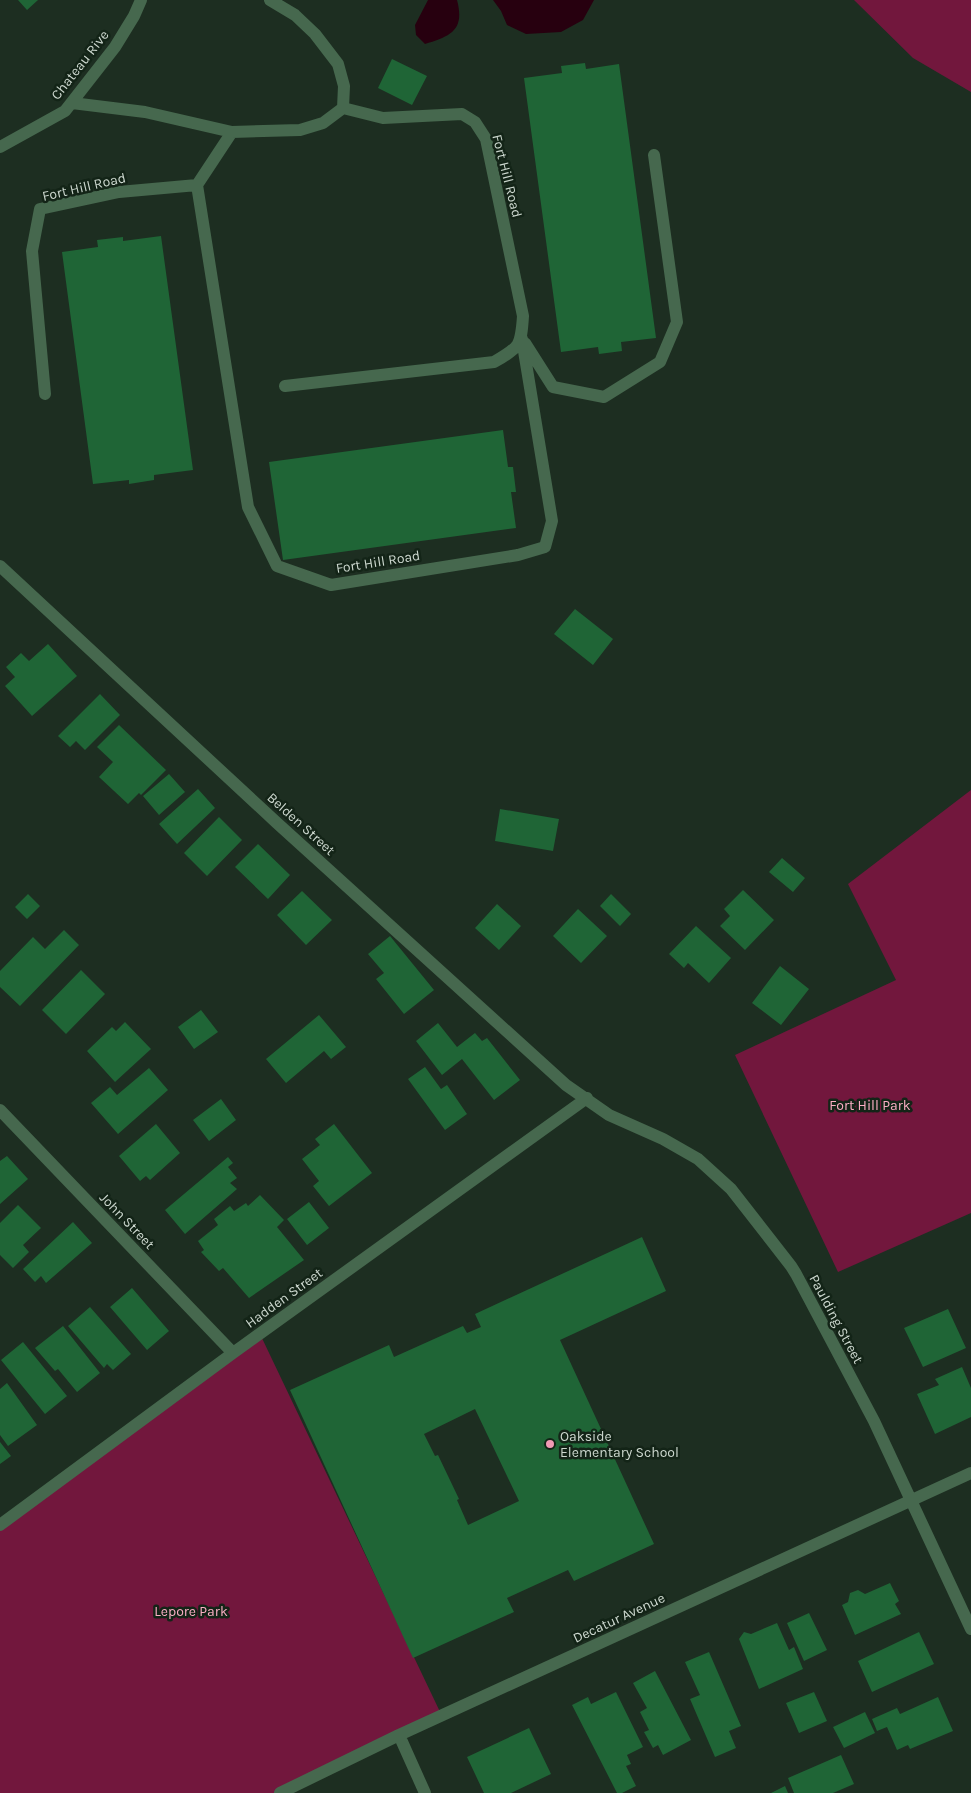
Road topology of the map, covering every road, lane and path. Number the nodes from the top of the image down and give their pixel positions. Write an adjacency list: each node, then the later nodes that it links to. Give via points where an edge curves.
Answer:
1 (141, 0): 3 (street, Chateau Rive, via 115,48)
2 (270, 0): 4 (street, via 295,15 315,34 338,64 344,86)
3 (72, 103): 5 (street, via 145,112); 6 (street, Chateau Rive, via 65,111)
4 (343, 108): 5 (street, via 323,123 300,130); 9 (street, Fort Hill Road, via 383,118 462,114 475,122 486,139 524,316)
5 (232, 132): 8 (street)
6 (0, 147)
7 (654, 155): 9 (street, via 677,322 660,362 604,397 553,387)
8 (197, 185): 9 (street, Fort Hill Road, via 248,506 277,566 331,585 518,555 545,547 552,521); 11 (street, Fort Hill Road, via 119,192 40,210 32,251)
9 (522, 339): 10 (street, via 512,351 494,362)
10 (285, 386)
11 (45, 394)
12 (0, 566): 13 (street, Belden Street, via 566,1085)
13 (587, 1098): 15 (street, Hadden Street); 17 (street, Paulding Street, via 609,1115 698,1159 731,1189 791,1266 874,1421)
14 (0, 1110): 15 (street, John Street)
15 (233, 1353): 18 (street, Hadden Street)
16 (971, 1473): 17 (street, Decatur Avenue)
17 (910, 1501): 19 (street, Paulding Street); 20 (street, Decatur Avenue)
18 (0, 1525)
19 (971, 1630)
20 (399, 1735): 21 (street, Decatur Avenue); 22 (street)
21 (280, 1793)
22 (425, 1793)

